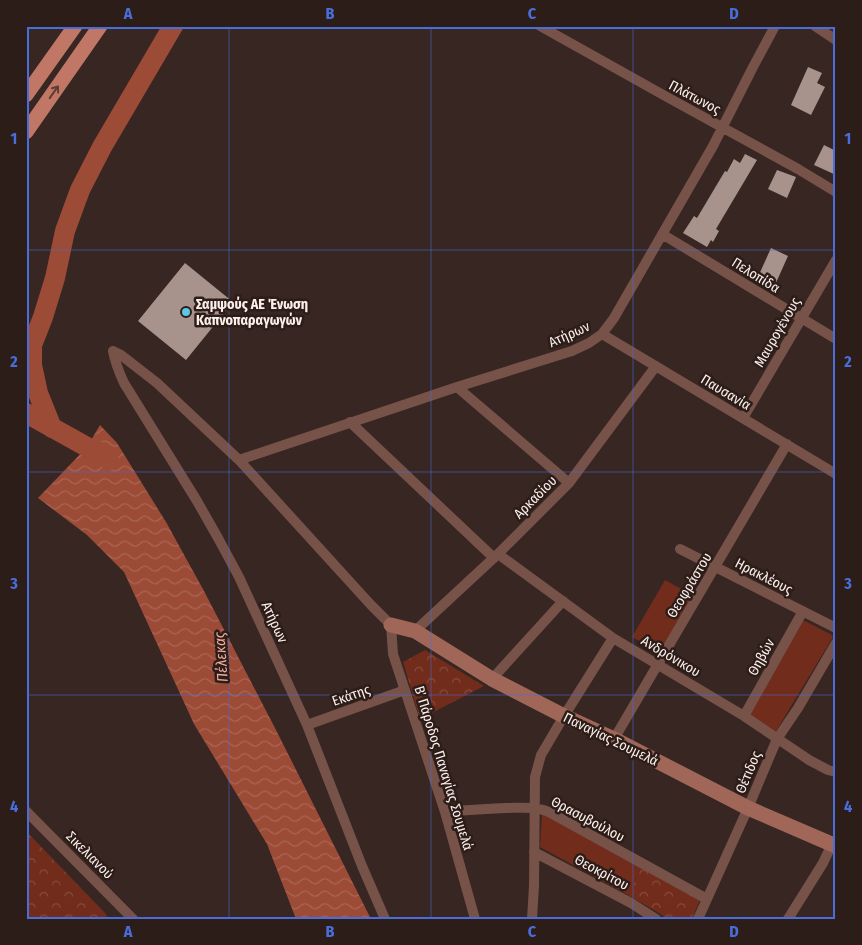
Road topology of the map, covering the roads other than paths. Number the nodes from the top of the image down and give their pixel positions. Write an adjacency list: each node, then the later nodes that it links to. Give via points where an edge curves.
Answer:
1 (75, 26): 7 (main road)
2 (100, 26): 9 (main road, one-way to 2)
3 (540, 26): 8 (street, Πλάτωνος)
4 (775, 26): 8 (street, Ατήρων)
5 (815, 26): 6 (street)
6 (836, 40)
7 (26, 95)
8 (722, 127): 10 (street, Πλάτωνος); 11 (street, Ατήρων)
9 (26, 132)
10 (836, 192)
11 (662, 234): 13 (street, Πελοπίδα); 14 (street, Ατήρων)
12 (836, 260): 13 (street, Μαυρογένους)
13 (801, 319): 15 (street, Πελοπίδα); 18 (street, Μαυρογένους)
14 (602, 334): 16 (street, Παυσανία); 17 (street, Ατήρων, via 572,351)
15 (836, 339)
16 (656, 366): 18 (street, Παυσανία); 23 (street, Αρκαδίου)
17 (457, 387): 19 (street, Ατήρων); 23 (street)
18 (743, 418): 20 (street, Παυσανία)
19 (350, 422): 21 (street, Ατήρων); 25 (street, Ανδρόνικου)
20 (787, 444): 22 (street, Παυσανία); 26 (street, Θεοφράστου)
21 (238, 460): 29 (street); 39 (street, Ατήρων, via 157,383 113,351 124,383 235,569)
22 (836, 474)
23 (569, 482): 25 (street, Αρκαδίου)
24 (680, 549): 26 (street, Ηρακλέους)
25 (496, 556): 27 (street, Ανδρόνικου); 31 (street, Αρκαδίου)
26 (716, 567): 28 (street, Ηρακλέους); 34 (street, Θεοφράστου)
27 (563, 601): 32 (street, Ανδρόνικου); 35 (street)
28 (803, 611): 30 (street, Ηρακλέους); 38 (street, Θηβών)
29 (391, 625): 31 (street, Παναγίας Σουμελά); 36 (street, Β΄ Πάροδος Παναγίας Σουμελά, via 393,654)
30 (836, 628)
31 (415, 631): 35 (street, Παναγίας Σουμελά)
32 (613, 638): 34 (street, Ανδρόνικου); 37 (street)
33 (836, 643): 40 (street, Θέτιδος)
34 (658, 664): 38 (street, Ανδρόνικου); 41 (street, Θεοφράστου)
35 (492, 679): 37 (street, Παναγίας Σουμελά)
36 (405, 690): 39 (street, Εκάτης); 46 (street, Β΄ Πάροδος Παναγίας Σουμελά)
37 (564, 716): 41 (street, Παναγίας Σουμελά); 43 (street, via 541,755 535,777)
38 (744, 716): 40 (street, Ανδρόνικου)
39 (307, 725): 51 (street, Ατήρων)
40 (777, 739): 42 (street, Ανδρόνικου, via 809,760); 44 (street, Θέτιδος)
41 (614, 740): 44 (street, Παναγίας Σουμελά)
42 (836, 772)
43 (535, 808): 46 (street, Θρασυβούλου); 48 (street); 49 (street, Θρασυβούλου, via 548,812)
44 (748, 808): 47 (street, Παναγίας Σουμελά); 49 (street, Θέτιδος)
45 (26, 811): 50 (street, Σικελιανού)
46 (445, 812): 52 (street, Β΄ Πάροδος Παναγίας Σουμελά)
47 (834, 845): 56 (street)
48 (534, 852): 53 (street); 54 (street, Θεοκρίτου)
49 (707, 899): 55 (street, Θέτιδος)
50 (133, 919)
51 (385, 919)
52 (475, 919)
53 (532, 919)
54 (656, 919)
55 (698, 919)
56 (788, 919)

